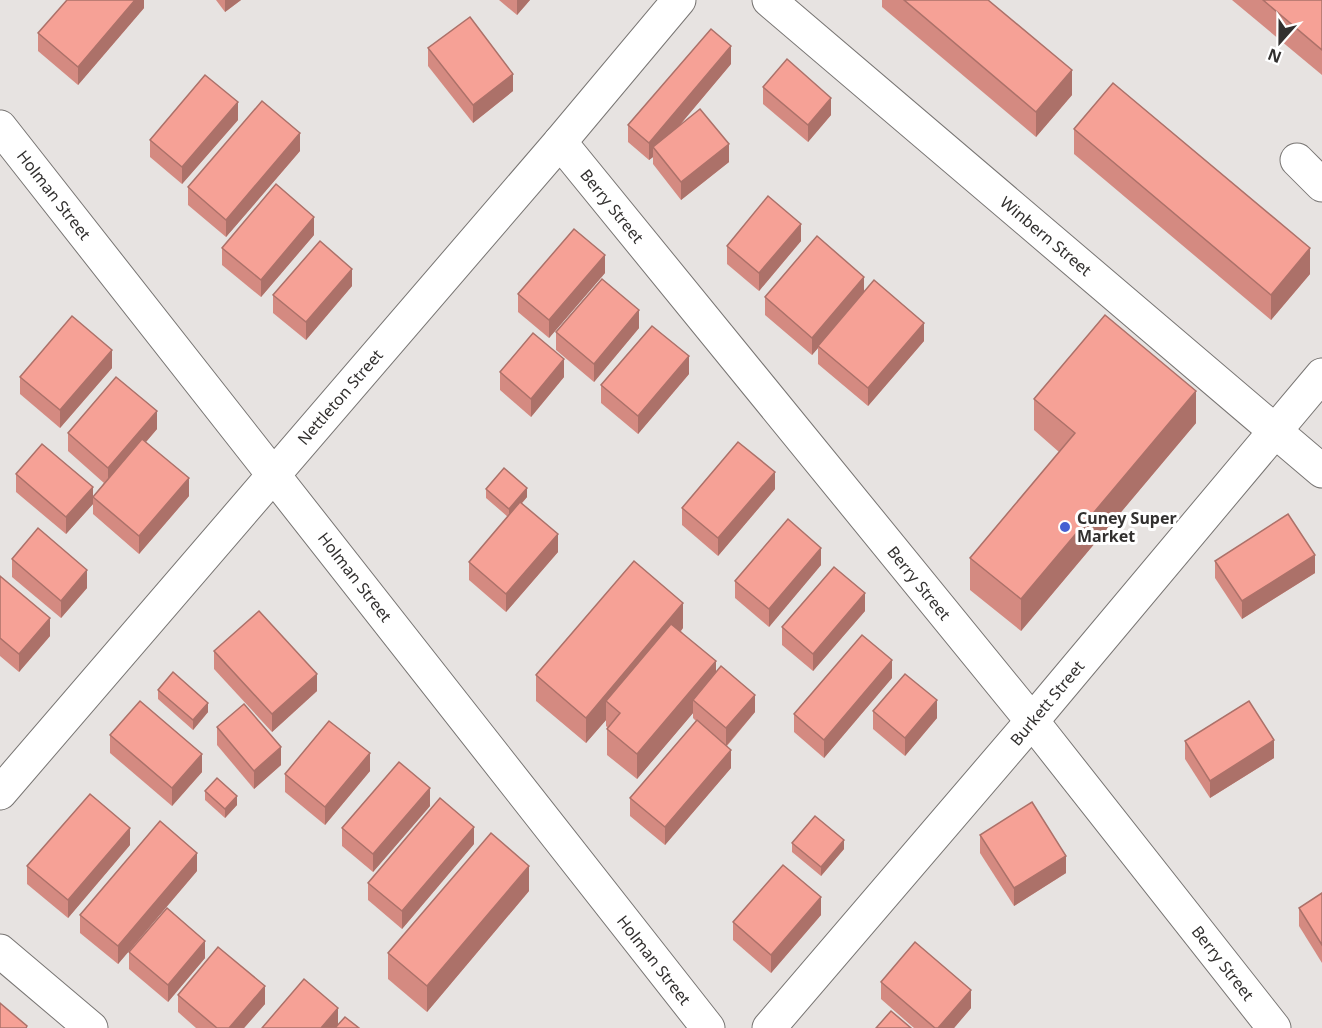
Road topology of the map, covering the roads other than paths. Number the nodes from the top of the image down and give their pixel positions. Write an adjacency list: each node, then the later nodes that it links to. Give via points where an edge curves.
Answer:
1 (679, 0): 4 (street, Nettleton Street)
2 (769, 0): 8 (street, Winbern Street)
3 (0, 127): 10 (street, Holman Street)
4 (560, 142): 10 (street, Nettleton Street); 11 (street, Berry Street)
5 (1297, 160): 6 (street)
6 (1322, 185)
7 (1322, 375): 8 (street, Burkett Street)
8 (1275, 432): 9 (street, Winbern Street); 11 (street, Burkett Street)
9 (1322, 471)
10 (274, 474): 12 (street, Nettleton Street); 15 (street, Holman Street)
11 (1032, 721): 16 (street, Burkett Street); 17 (street, Berry Street)
12 (0, 793)
13 (0, 951): 14 (street)
14 (91, 1028)
15 (708, 1028)
16 (769, 1028)
17 (1274, 1028)

